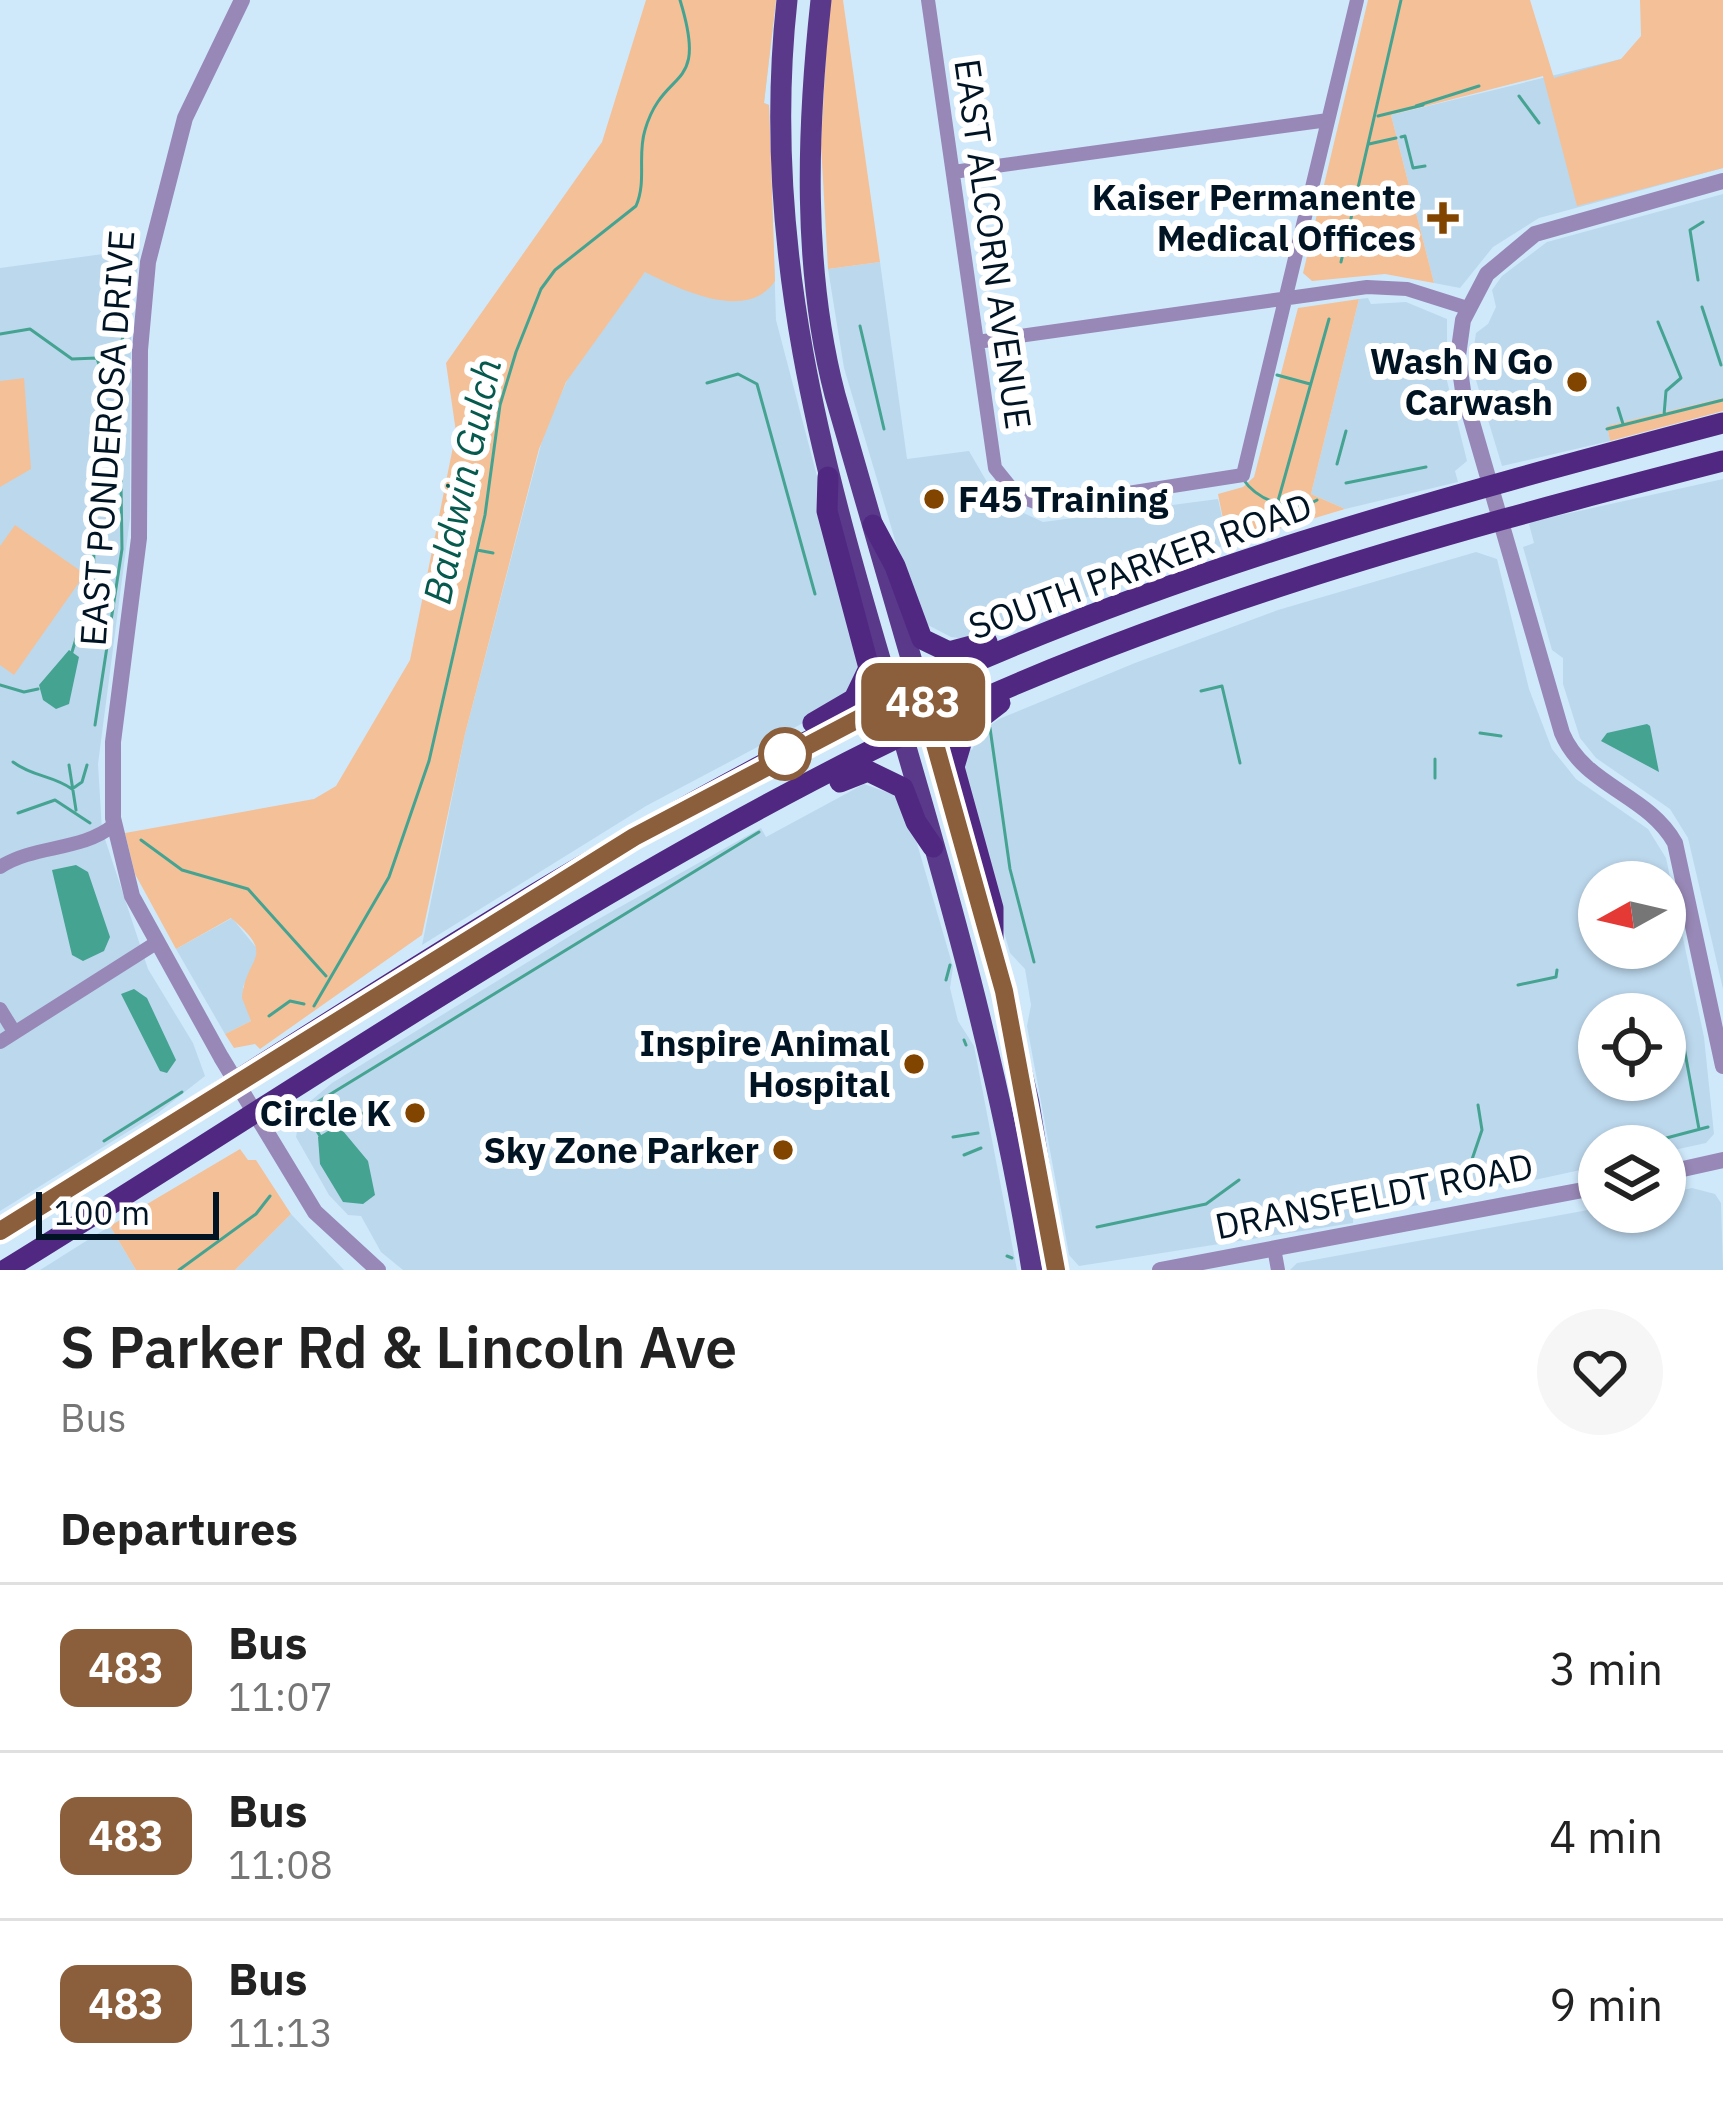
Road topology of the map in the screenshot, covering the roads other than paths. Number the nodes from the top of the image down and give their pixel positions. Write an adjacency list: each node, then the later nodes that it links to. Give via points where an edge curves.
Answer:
1 (242, 0): 26 (street, EAST PONDEROSA DRIVE, via 185,118 147,267 139,538 113,742)
2 (787, 0): 15 (main road, via 779,148 786,269)
3 (821, 0): 18 (main road, via 813,133 817,297)
4 (939, 0): 6 (street)
5 (1357, 0): 7 (street)
6 (929, 1): 8 (street, EAST ALCORN AVENUE)
7 (1328, 120): 8 (street); 10 (street)
8 (953, 172): 12 (street, EAST ALCORN AVENUE)
9 (1723, 181): 11 (street, via 1540,231 1491,269)
10 (1284, 297): 11 (street, via 1392,287); 12 (street); 12 (street, EAST ALCORN AVENUE, via 1241,477 1049,506 1012,492 995,468)
11 (1467, 308): 16 (street, via 1459,370)
12 (977, 342)
13 (1723, 424): 16 (highway, SOUTH PARKER ROAD)
14 (1723, 461): 17 (highway, SOUTH PARKER ROAD)
15 (828, 477): 22 (main road); 25 (highway, via 827,511 868,672 854,699 786,737)
16 (1488, 486): 17 (street); 19 (highway, SOUTH PARKER ROAD)
17 (1500, 520): 21 (highway, SOUTH PARKER ROAD, via 1242,597); 37 (street, via 1569,749 1655,816 1678,848)
18 (873, 525): 19 (highway, via 915,631 942,651 972,649 1102,596); 20 (main road)
19 (1147, 592): 20 (highway, SOUTH PARKER ROAD)
20 (919, 687): 22 (highway, SOUTH PARKER ROAD); 23 (main road)
21 (1010, 687): 23 (highway, SOUTH PARKER ROAD); 33 (highway, via 998,707 965,730 955,762 993,908)
22 (892, 700): 24 (main road); 25 (highway, SOUTH PARKER ROAD)
23 (929, 723): 24 (highway, SOUTH PARKER ROAD); 33 (main road)
24 (902, 736): 28 (main road); 30 (highway, SOUTH PARKER ROAD)
25 (775, 759): 38 (highway, SOUTH PARKER ROAD)
26 (114, 825): 27 (street); 29 (street, EAST PONDEROSA DRIVE)
27 (89, 842): 29 (street); 31 (street, via 27,852)
28 (933, 847): 30 (highway, via 903,788 868,771 684,866); 47 (main road, via 990,1052)
29 (118, 851): 32 (street, EAST PONDEROSA DRIVE)
30 (663, 863): 39 (highway, SOUTH PARKER ROAD)
31 (0, 867)
32 (156, 943): 35 (street); 38 (street, EAST PONDEROSA DRIVE)
33 (993, 947): 48 (main road)
34 (0, 1009): 35 (street)
35 (13, 1030): 36 (street)
36 (0, 1042)
37 (1723, 1066)
38 (237, 1083): 39 (street, EAST PONDEROSA DRIVE); 43 (highway, SOUTH PARKER ROAD)
39 (256, 1114): 45 (highway, SOUTH PARKER ROAD); 46 (street, EAST PONDEROSA DRIVE, via 321,1220)
40 (1723, 1160): 41 (street)
41 (1686, 1168)
42 (1578, 1191): 44 (street, DRANSFELDT ROAD)
43 (0, 1231)
44 (1274, 1248): 49 (street, DRANSFELDT ROAD); 50 (street)
45 (5, 1270)
46 (378, 1270)
47 (1032, 1270)
48 (1056, 1270)
49 (1160, 1270)
50 (1278, 1270)

